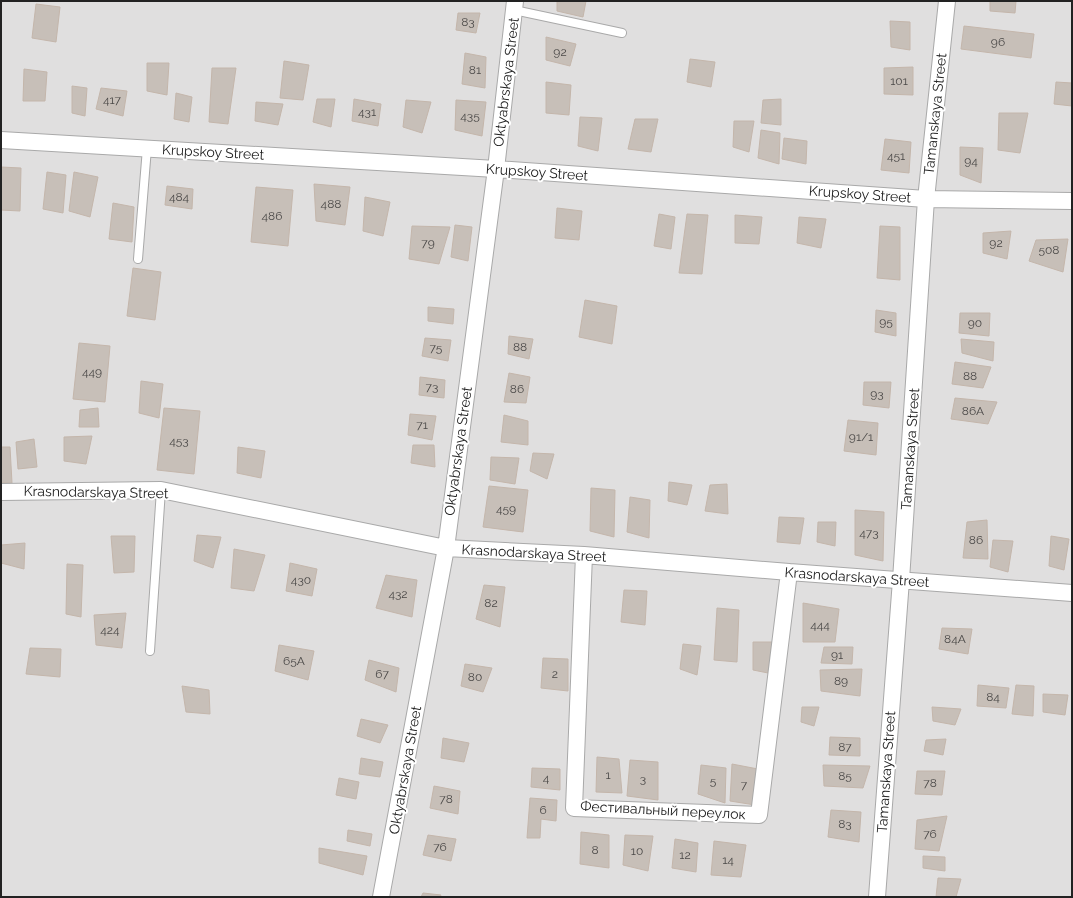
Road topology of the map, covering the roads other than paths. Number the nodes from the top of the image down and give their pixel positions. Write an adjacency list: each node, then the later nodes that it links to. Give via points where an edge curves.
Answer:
1 (946, 1): 7 (street, Tamanskaya Street)
2 (515, 5): 3 (lane); 6 (street, Oktyabrskaya Street)
3 (622, 33)
4 (1, 140): 5 (street, Krupskoy Street)
5 (148, 148): 6 (street, Krupskoy Street); 9 (lane)
6 (496, 169): 7 (street, Krupskoy Street); 12 (street, Oktyabrskaya Street)
7 (926, 199): 8 (street, Krupskoy Street); 15 (street, Tamanskaya Street)
8 (1072, 201)
9 (138, 259)
10 (161, 490): 11 (street, Krasnodarskaya Street); 12 (street, Krasnodarskaya Street); 17 (lane)
11 (1, 492)
12 (446, 548): 13 (street, Krasnodarskaya Street); 18 (street, Oktyabrskaya Street)
13 (584, 555): 14 (street, Krasnodarskaya Street); 14 (street, Фестивальный переулок, via 574,808 759,815)
14 (789, 572): 15 (street, Krasnodarskaya Street)
15 (901, 580): 16 (street, Krasnodarskaya Street); 19 (street, Tamanskaya Street)
16 (1072, 593)
17 (150, 651)
18 (381, 897)
19 (877, 897)

